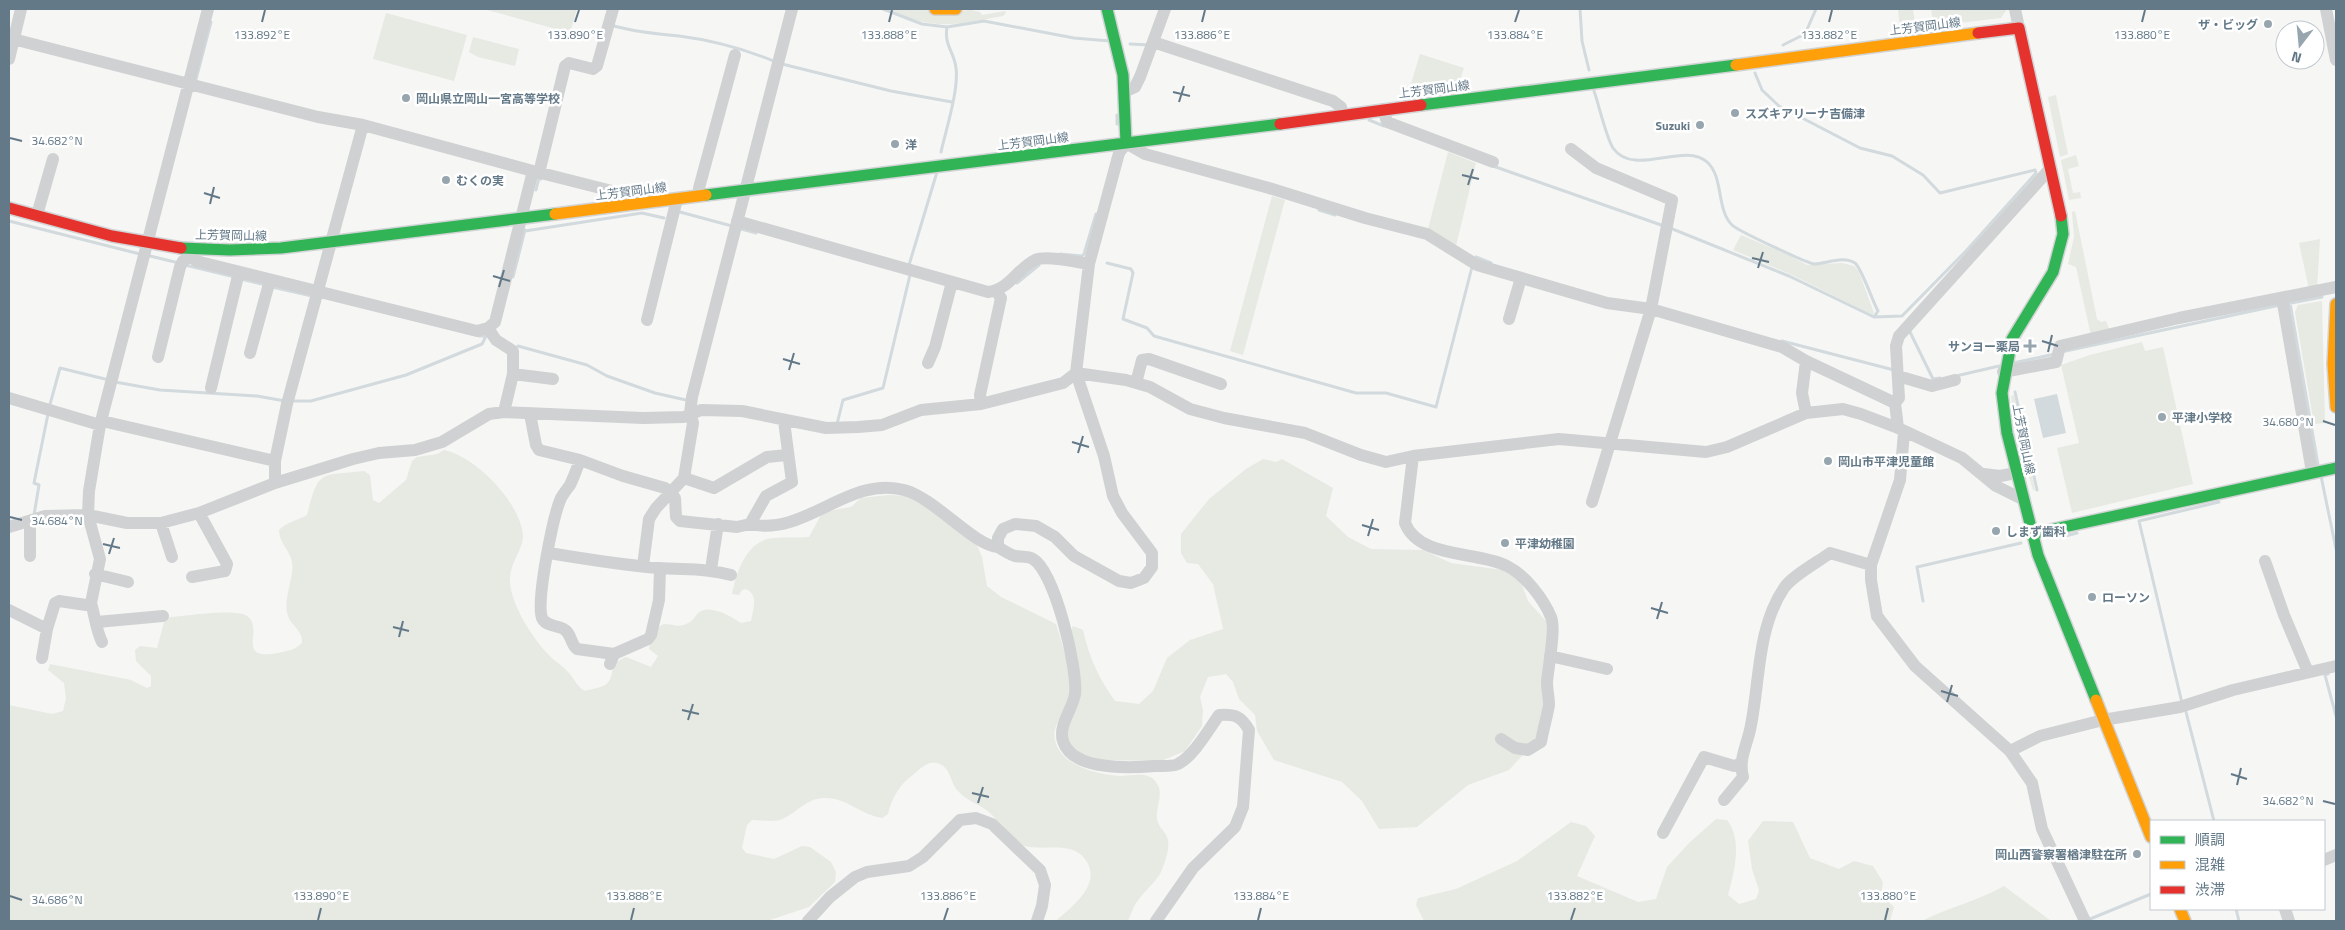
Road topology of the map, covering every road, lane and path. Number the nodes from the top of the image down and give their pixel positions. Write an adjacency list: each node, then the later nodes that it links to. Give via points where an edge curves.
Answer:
1 (21, 9): 12 (street)
2 (208, 9): 17 (street)
3 (613, 9): 29 (street, via 597,66 593,69 569,63 565,66)
4 (792, 9): 30 (street)
5 (935, 9): 6 (main road)
6 (956, 9)
7 (1107, 9): 18 (main road, via 1123,65)
8 (1165, 9): 13 (street)
9 (2015, 9): 11 (street)
10 (2326, 9): 16 (street)
11 (2019, 28): 20 (main road, 上芳賀岡山線); 28 (main road, 上芳賀岡山線)
12 (12, 41): 15 (street); 17 (street)
13 (1152, 45): 18 (street, via 1135,87); 21 (street, via 1333,101 1341,107)
14 (734, 55): 31 (street, via 699,188)
15 (9, 59)
16 (2336, 60)
17 (191, 86): 23 (street); 39 (street)
18 (1126, 90): 24 (main road)
19 (1317, 101): 22 (street)
20 (1383, 109): 21 (main road, 上芳賀岡山線); 27 (street, via 1387,122)
21 (1342, 115): 22 (main road, 上芳賀岡山線)
22 (1318, 118): 24 (main road, 上芳賀岡山線)
23 (362, 128): 29 (street); 38 (street)
24 (1126, 143): 30 (main road, 上芳賀岡山線); 41 (street, via 1119,153); 43 (street, via 1145,154 1427,234 1473,263)
25 (1571, 148): 51 (street, via 1596,168 1672,200)
26 (52, 159): 35 (street)
27 (1493, 162)
28 (2052, 171): 59 (main road, 上芳賀岡山線, via 2063,234 2059,256 2012,340); 60 (street, via 2048,171 1907,326 1896,346)
29 (534, 174): 33 (street, via 616,192 621,197); 36 (street)
30 (745, 191): 31 (main road, 上芳賀岡山線); 37 (street)
31 (701, 196): 32 (main road, 上芳賀岡山線)
32 (677, 199): 33 (main road, 上芳賀岡山線); 53 (street)
33 (621, 205): 36 (main road, 上芳賀岡山線)
34 (9, 208): 35 (main road, 上芳賀岡山線)
35 (38, 215): 39 (main road, 上芳賀岡山線)
36 (523, 218): 38 (main road, 上芳賀岡山線); 54 (street, via 495,322)
37 (736, 225): 45 (street); 73 (street)
38 (330, 242): 40 (main road, 上芳賀岡山線); 48 (street)
39 (144, 251): 40 (main road, 上芳賀岡山線); 77 (street)
40 (187, 258): 42 (street); 56 (street)
41 (1089, 264): 47 (street, via 1048,258 1036,260); 62 (street)
42 (238, 276): 44 (street); 67 (street)
43 (1521, 278): 51 (street, via 1607,303); 52 (street)
44 (268, 284): 48 (street); 55 (street)
45 (951, 286): 47 (street); 58 (street)
46 (2336, 287): 49 (street)
47 (998, 294): 70 (street)
48 (315, 295): 54 (street, via 477,330); 83 (street)
49 (2283, 303): 59 (street, via 2179,318 2060,346 2056,362 2047,366); 84 (street)
50 (2336, 304): 71 (main road, via 2333,364)
51 (1651, 306): 57 (street, via 1782,347); 79 (street)
52 (1509, 319)
53 (647, 320)
54 (488, 328): 61 (street, via 496,340 513,351)
55 (250, 353)
56 (158, 357)
57 (1806, 361): 69 (street); 74 (street, via 1802,393)
58 (928, 362)
59 (2004, 370): 86 (main road, 上芳賀岡山線, via 2002,393)
60 (1898, 373): 64 (street, via 1932,386); 69 (street, via 1899,398)
61 (513, 374): 63 (street); 72 (street)
62 (1076, 374): 65 (street); 70 (street, via 1063,383); 100 (street, via 1104,456 1113,496 1152,553 1152,567 1144,578 1131,583 1119,581 1074,556 1055,537 1036,526 1016,524 1003,529)
63 (553, 379)
64 (1955, 380)
65 (1136, 383): 66 (street, via 1142,360 1149,359); 81 (street, via 1190,409 1305,433 1386,462)
66 (1221, 384)
67 (211, 388)
68 (9, 398): 77 (street)
69 (1895, 403): 78 (street)
70 (981, 404): 76 (street, via 921,410 882,425 858,428 826,428)
71 (2336, 406)
72 (504, 412): 75 (street); 88 (street, via 489,414 442,442 415,450 370,455)
73 (690, 413): 75 (street, via 684,417 643,418); 76 (street, via 701,410 742,411); 87 (street, via 693,422)
74 (1806, 413): 78 (street, via 1843,410); 79 (street, via 1727,448 1706,452)
75 (530, 414): 82 (street, via 539,450)
76 (784, 421): 80 (street)
77 (101, 423): 83 (street); 93 (street)
78 (1901, 430): 85 (street, via 1962,458); 105 (street, via 1900,480)
79 (1610, 442): 81 (street, via 1559,439); 91 (street)
80 (787, 455): 87 (street, via 768,457 714,488); 97 (street, via 792,482 766,496)
81 (1413, 456): 119 (street, via 1405,523 1408,531 1418,540 1452,554 1506,565 1526,578 1552,618)
82 (580, 460): 89 (street); 101 (street, via 554,520)
83 (275, 461): 88 (street)
84 (2322, 470): 99 (main road)
85 (1984, 474): 86 (street); 90 (street, via 1996,486)
86 (2016, 474): 90 (main road, 上芳賀岡山線)
87 (684, 478): 89 (street)
88 (275, 483): 92 (street)
89 (671, 492): 96 (street, via 675,498 676,517 680,521); 106 (street, via 650,519)
90 (2024, 500): 99 (main road, 上芳賀岡山線)
91 (1592, 502)
92 (199, 512): 95 (street); 111 (street, via 227,564 225,571)
93 (88, 515): 94 (street, via 45,516); 95 (street, via 127,523); 109 (street, via 100,559)
94 (30, 521): 98 (street); 102 (street)
95 (162, 523): 103 (street)
96 (718, 524): 97 (street, via 737,527); 108 (street)
97 (750, 524): 100 (street, via 776,527 853,493 877,488 904,490 938,507 979,540)
98 (9, 527)
99 (2032, 534): 124 (main road, 上芳賀岡山線)
100 (998, 547): 133 (street, via 1032,559 1044,569 1057,598 1072,659 1076,692 1063,726 1062,740 1072,755 1093,764 1123,769 1177,765 1190,755 1220,715 1233,714 1243,719 1249,730 1243,807 1235,827 1193,868)
101 (549, 553): 106 (street); 107 (street, via 542,618 570,634 572,645 577,649 612,659 652,635 659,600)
102 (30, 556)
103 (172, 557)
104 (2265, 561): 123 (street)
105 (1871, 565): 126 (street, via 1877,616 1915,666); 127 (street, via 1830,553 1785,587 1770,619 1758,663 1751,726)
106 (643, 566): 107 (street)
107 (660, 568): 108 (street)
108 (711, 569): 110 (street)
109 (95, 574): 112 (street); 113 (street)
110 (731, 575)
111 (192, 577)
112 (128, 582)
113 (91, 603): 116 (street); 117 (street, via 55,603)
114 (9, 610): 117 (street)
115 (163, 616): 116 (street)
116 (97, 622): 118 (street)
117 (47, 629): 120 (street)
118 (102, 642)
119 (1550, 656): 122 (street); 125 (street, via 1549,704 1541,742 1528,750 1515,748)
120 (42, 658)
121 (2336, 666): 123 (street)
122 (1607, 669)
123 (2308, 672): 124 (street, via 2184,705)
124 (2104, 720): 126 (street, via 2040,736); 130 (main road, 上芳賀岡山線)
125 (1501, 739)
126 (2010, 751): 134 (street, via 2032,783 2042,829)
127 (1740, 764): 128 (street, via 1743,777); 129 (street, via 1734,766 1704,757)
128 (1724, 800)
129 (1663, 833)
130 (2150, 835)
131 (808, 921): 132 (street, via 830,896 855,878 867,872 909,866 923,857 960,820 976,818 992,824 1040,870 1045,885)
132 (1037, 921)
133 (1156, 921)
134 (2085, 921)

